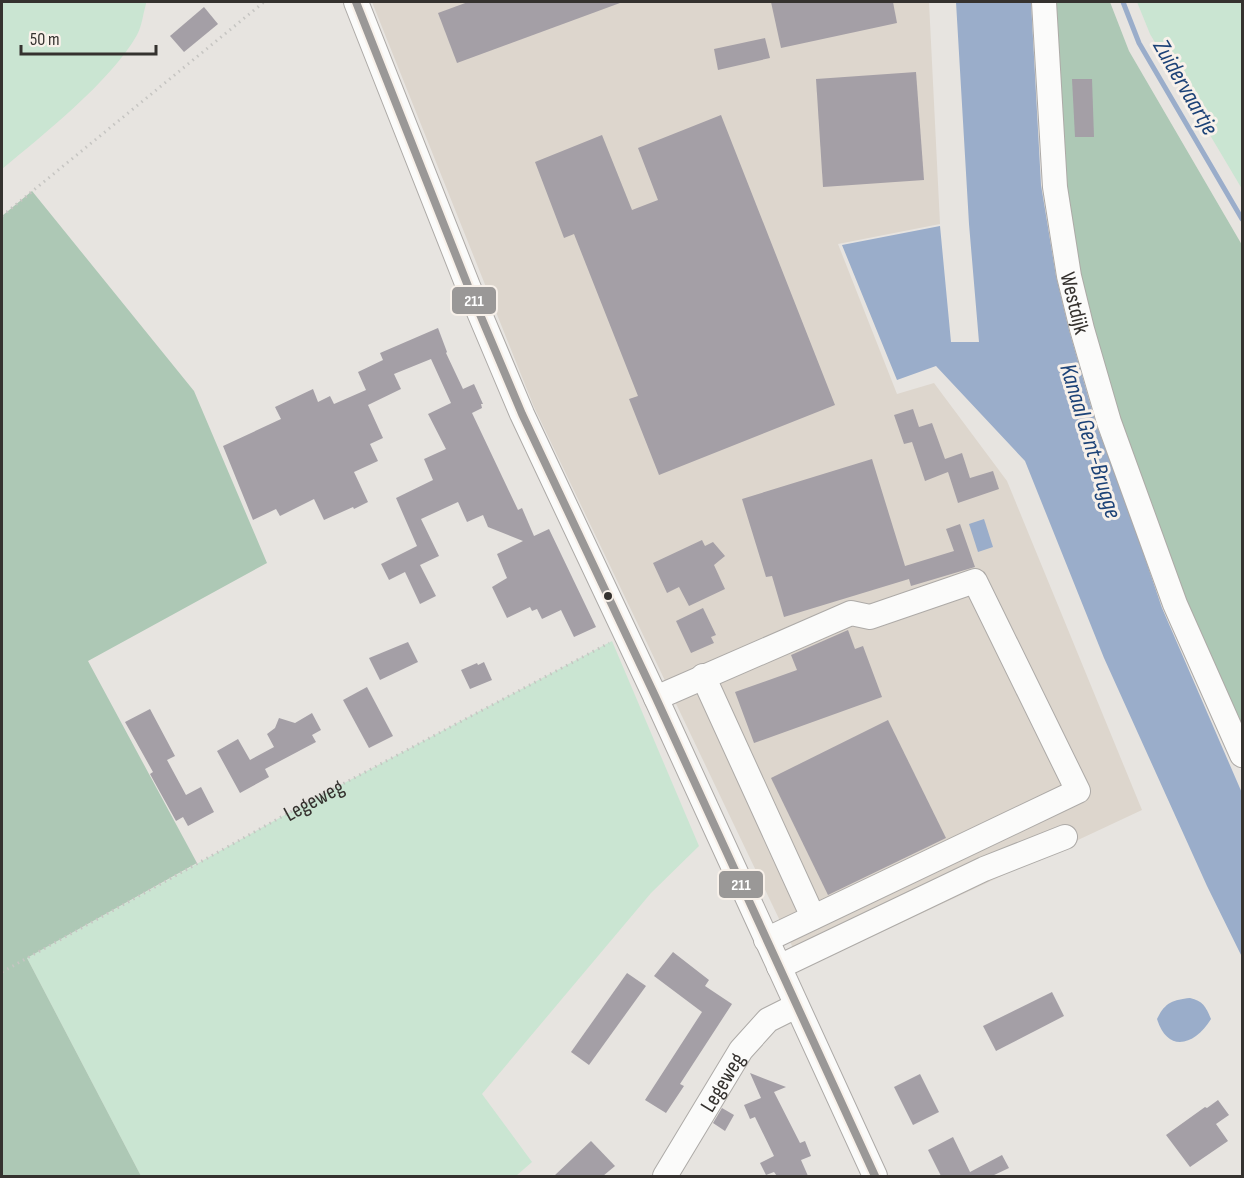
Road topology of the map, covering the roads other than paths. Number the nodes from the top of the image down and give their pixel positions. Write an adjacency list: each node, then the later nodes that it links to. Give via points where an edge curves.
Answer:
1 (356, 2): 4 (street, via 522,414)
2 (1044, 2): 5 (street, Westdijk, via 1055,188 1082,329 1109,422 1175,604)
3 (703, 676): 4 (street); 7 (street); 7 (street, via 851,613 870,618 975,581 1078,791)
4 (656, 698): 8 (street)
5 (1242, 755)
6 (1065, 837): 9 (street, via 984,869)
7 (813, 917): 8 (street)
8 (766, 940): 9 (street)
9 (779, 967): 10 (street)
10 (796, 1006): 11 (street, Legeweg, via 768,1020 741,1050); 12 (street)
11 (665, 1176)
12 (875, 1176)

